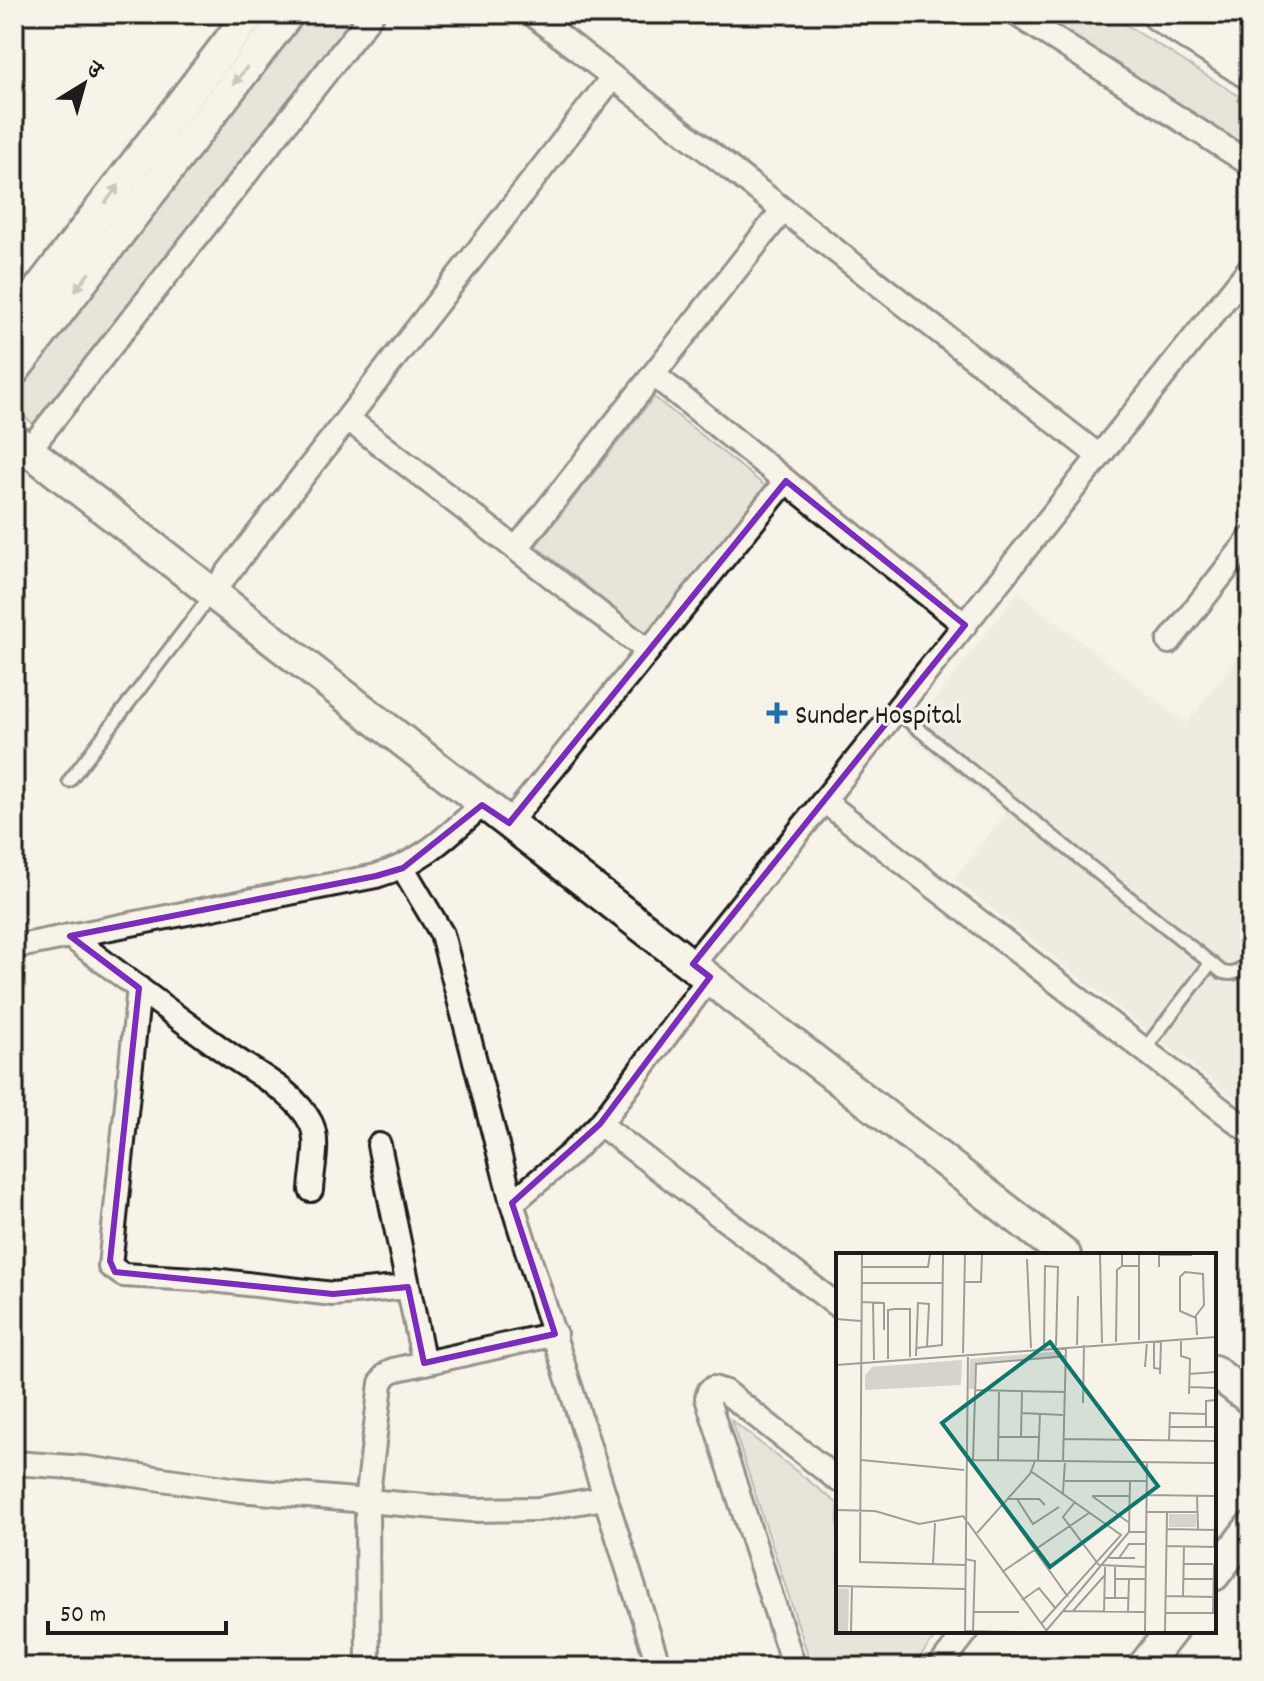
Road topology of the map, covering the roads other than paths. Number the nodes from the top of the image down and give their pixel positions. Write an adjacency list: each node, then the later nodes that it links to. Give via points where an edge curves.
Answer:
1 (250, 14): 14 (street, one-way to 1)
2 (288, 14): 15 (street, one-way to 15)
3 (372, 14): 18 (street)
4 (532, 14): 10 (street)
5 (1016, 14): 11 (street)
6 (1160, 14): 9 (main road)
7 (1216, 14): 8 (main road)
8 (1250, 36)
9 (1250, 72)
10 (612, 78): 12 (street); 17 (street)
11 (1250, 164)
12 (782, 211): 16 (street); 19 (street)
13 (1250, 268): 19 (street)
14 (14, 322)
15 (14, 370)
16 (654, 375): 20 (street); 22 (street)
17 (348, 419): 22 (street); 23 (street)
18 (21, 445): 23 (street)
19 (1099, 456): 24 (street)
20 (786, 481): 24 (street); 26 (street)
21 (1250, 539): 25 (street)
22 (516, 549): 26 (street)
23 (212, 593): 28 (lane); 30 (street)
24 (965, 625): 27 (street)
25 (1169, 642)
26 (648, 651): 31 (street)
27 (896, 711): 29 (street); 36 (lane)
28 (69, 781)
29 (824, 801): 37 (street); 39 (street)
30 (482, 805): 31 (street); 32 (street)
31 (509, 823): 37 (street)
32 (403, 868): 33 (street); 44 (street, via 442,934)
33 (70, 936): 34 (street); 38 (street)
34 (14, 947)
35 (1250, 958): 36 (lane, via 1230,975)
36 (1211, 963): 39 (lane)
37 (702, 971): 40 (street); 45 (street)
38 (139, 988): 43 (street, via 272,1083 303,1112 315,1135); 46 (street, via 110,1266 123,1275 333,1294)
39 (1144, 1050): 41 (street)
40 (600, 1124): 44 (street); 47 (street)
41 (1250, 1132)
42 (379, 1145): 46 (street)
43 (311, 1190)
44 (512, 1203): 48 (street)
45 (1062, 1253)
46 (408, 1287): 49 (street)
47 (836, 1304)
48 (555, 1334): 49 (street); 54 (street)
49 (424, 1363): 55 (street, via 393,1370 381,1383)
50 (1216, 1373): 51 (street)
51 (1250, 1399)
52 (14, 1463): 55 (street)
53 (836, 1478): 62 (street, via 726,1392 709,1391)
54 (605, 1498): 55 (street, via 538,1509); 61 (street)
55 (367, 1502): 60 (street)
56 (1250, 1528): 57 (street)
57 (1216, 1572)
58 (965, 1633): 63 (street)
59 (1169, 1633): 64 (street)
60 (368, 1667)
61 (659, 1667)
62 (794, 1667)
63 (939, 1667)
64 (1143, 1667)

